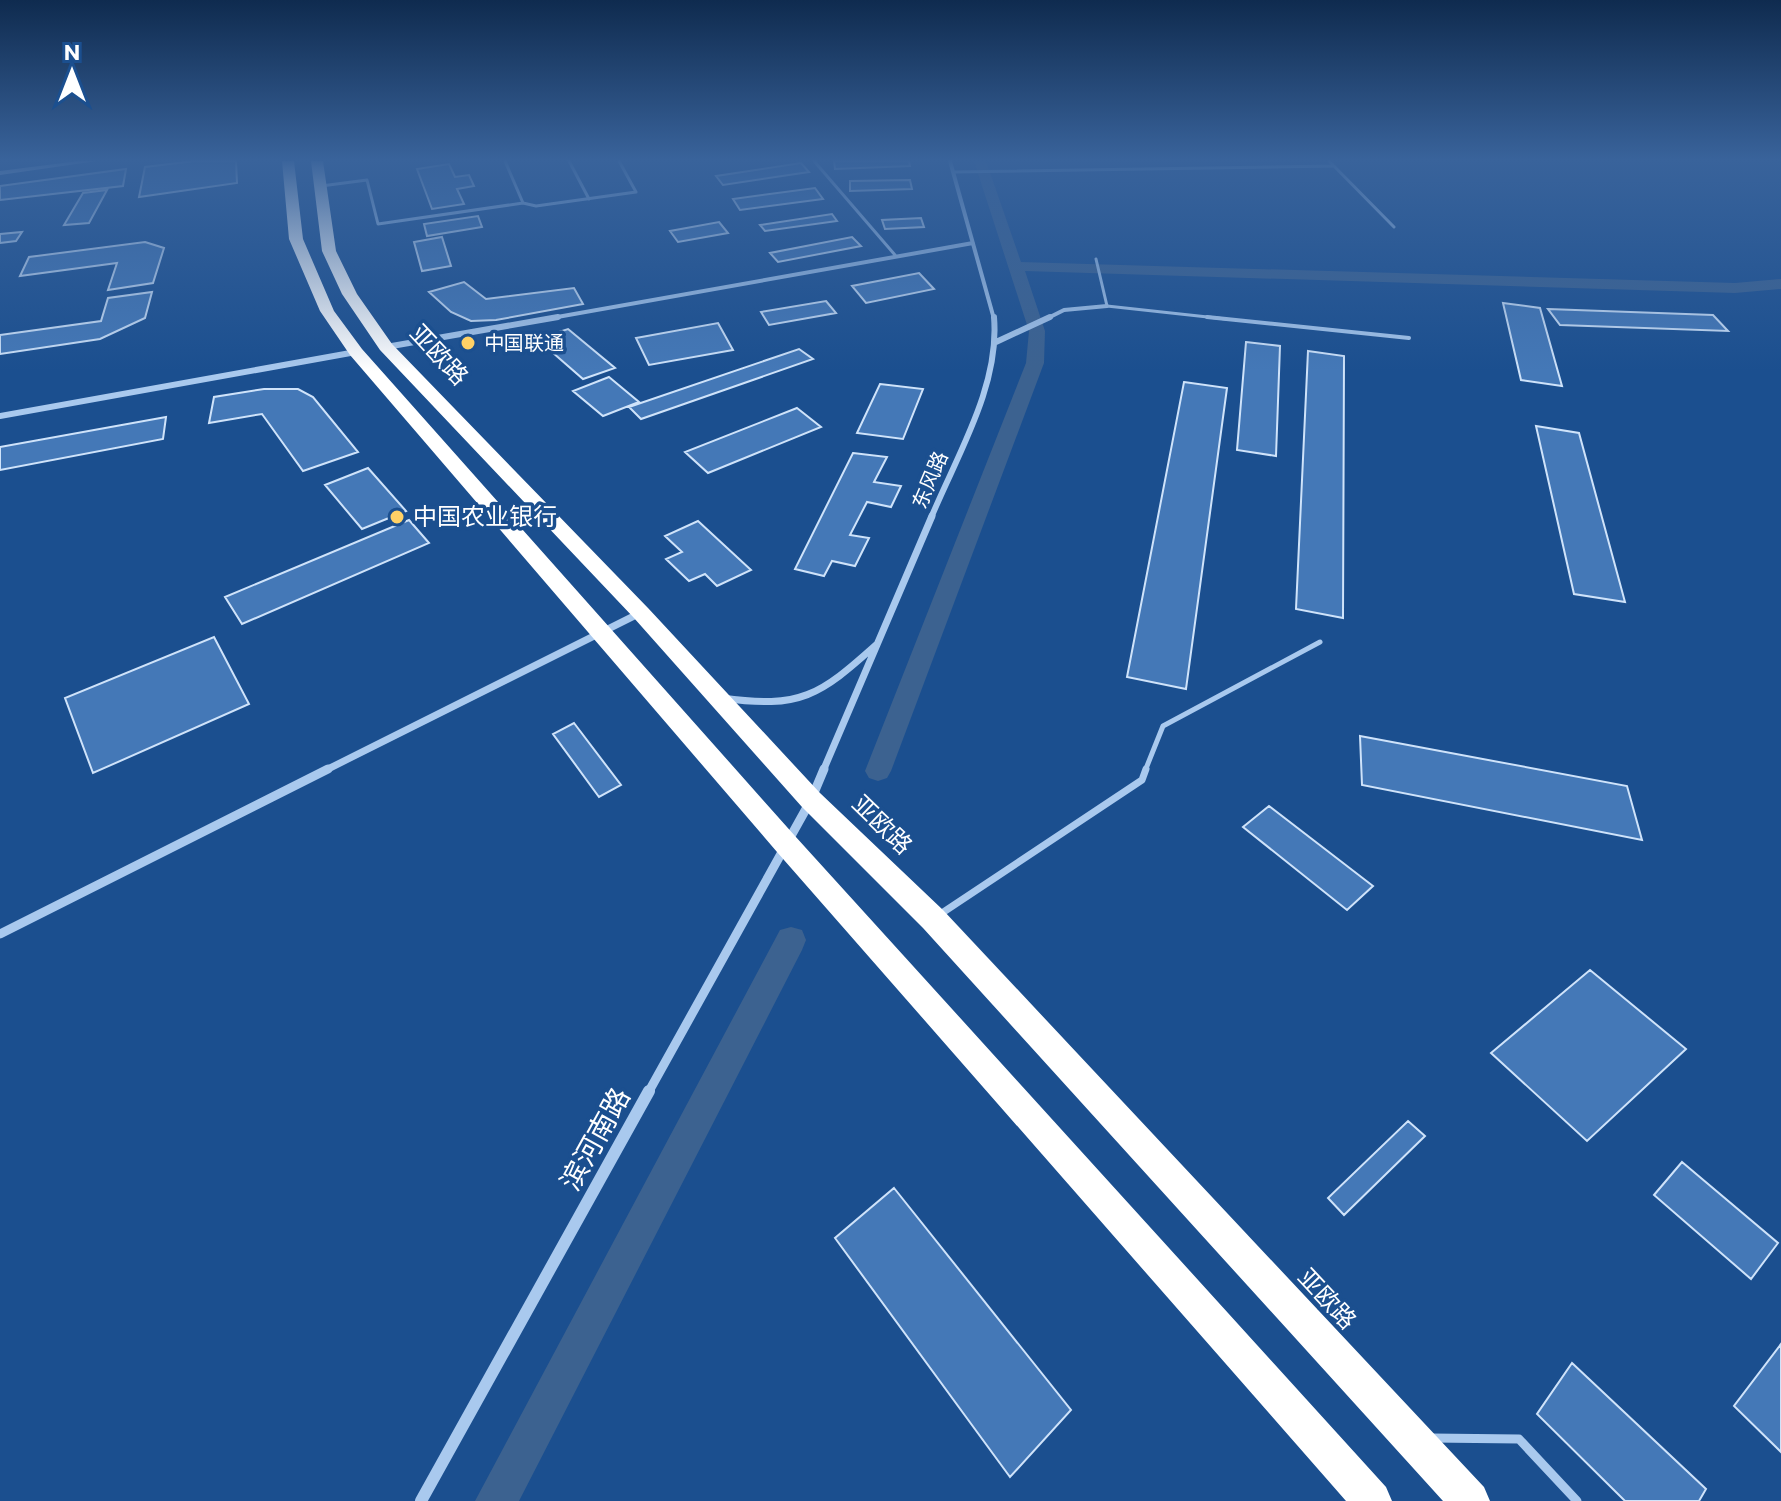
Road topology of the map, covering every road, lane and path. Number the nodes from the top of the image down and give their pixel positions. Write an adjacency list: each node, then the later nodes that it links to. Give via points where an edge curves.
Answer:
1 (295, 231): 12 (highway, via 327,311)
2 (325, 231): 11 (highway, 亚欧路, via 354,304)
3 (874, 231): 6 (lane)
4 (970, 231): 5 (street, 东风路)
5 (973, 243): 6 (street); 10 (street, 东风路, via 993,308)
6 (895, 255): 11 (street)
7 (1096, 259): 8 (lane)
8 (1107, 306): 9 (lane); 10 (street, via 1064,310)
9 (1409, 338)
10 (996, 342): 16 (street, 东风路, via 986,388)
11 (386, 347): 14 (highway, 亚欧路)
12 (356, 352): 13 (street); 15 (highway)
13 (0, 416)
14 (641, 613): 15 (street); 18 (highway, 亚欧路)
15 (600, 631): 20 (highway); 22 (street)
16 (881, 641): 18 (street, via 842,675 792,701 771,704); 19 (street, 东风路)
17 (1320, 642): 21 (lane, via 1163,726 1142,780)
18 (717, 697): 19 (highway, 亚欧路)
19 (811, 800): 20 (street, 滨河南路); 21 (highway, 亚欧路)
20 (786, 844): 24 (street, 滨河南路); 25 (highway)
21 (933, 919): 23 (highway, 亚欧路)
22 (0, 934)
23 (1412, 1438): 26 (highway, 亚欧路); 27 (lane, via 1519,1439)
24 (421, 1501)
25 (1372, 1501)
26 (1470, 1501)
27 (1577, 1501)

